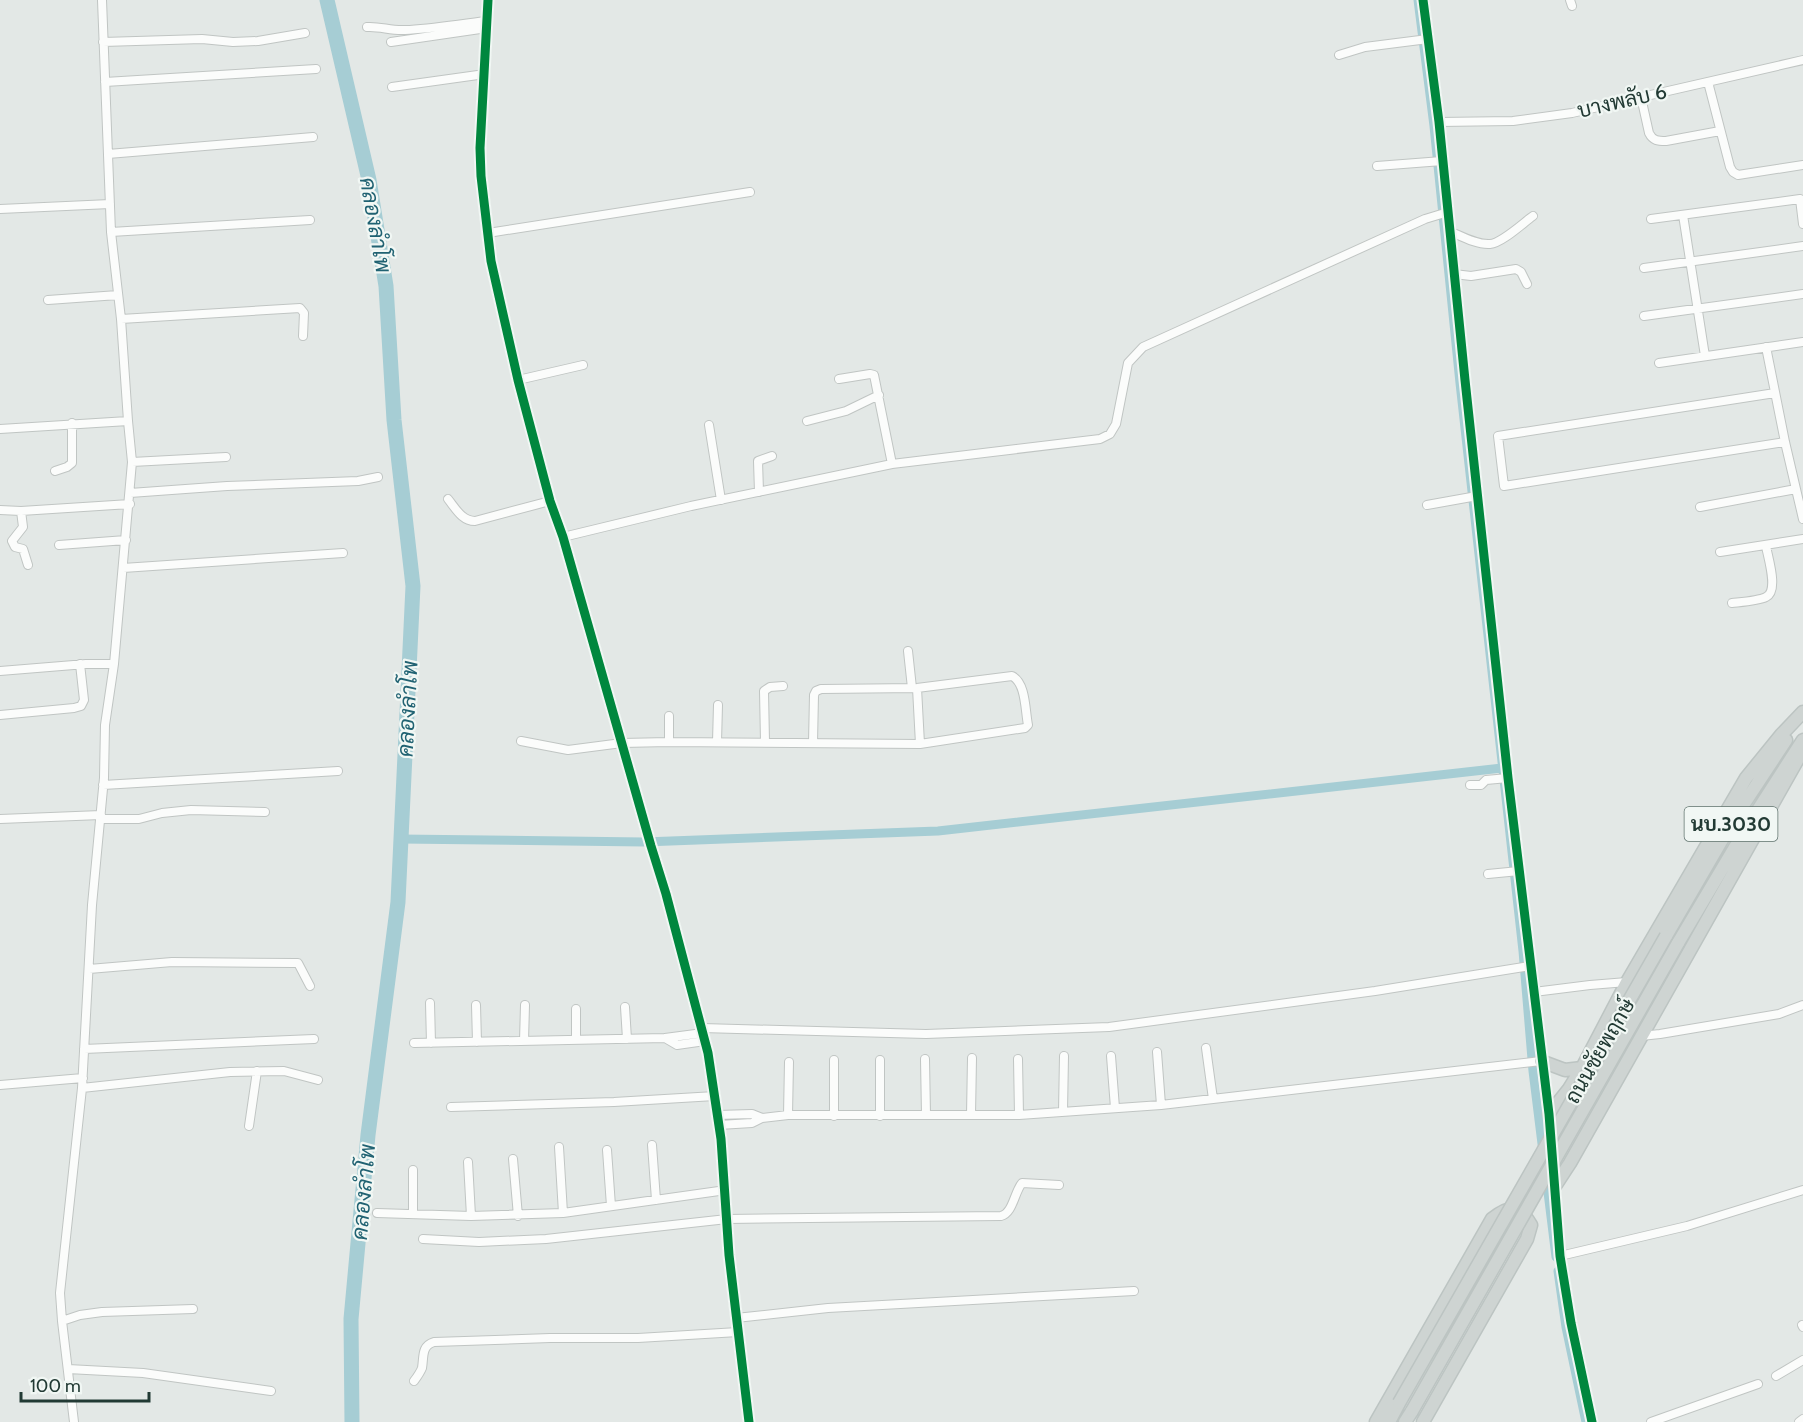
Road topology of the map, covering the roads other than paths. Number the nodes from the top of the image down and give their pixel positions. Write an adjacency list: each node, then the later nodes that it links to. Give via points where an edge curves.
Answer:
1 (102, 0): 8 (street)
2 (488, 0): 4 (street)
3 (1423, 0): 7 (street)
4 (487, 25): 5 (street, via 403,30); 9 (street); 13 (street)
5 (367, 27)
6 (305, 33): 8 (street, via 258,41)
7 (1427, 39): 10 (street); 18 (street)
8 (103, 42): 14 (street)
9 (391, 42)
10 (1339, 56)
11 (1803, 60): 15 (street, บางพลับ 6)
12 (316, 69): 14 (street)
13 (485, 74): 16 (street); 36 (street, via 480,148)
14 (105, 82): 21 (street)
15 (1708, 82): 17 (street, บางพลับ 6); 19 (street)
16 (392, 87)
17 (1641, 97): 18 (street, บางพลับ 6, via 1572,113 1513,121); 19 (street, via 1649,133 1657,141)
18 (1439, 122): 22 (street)
19 (1720, 130): 23 (street, via 1730,167 1738,176)
20 (313, 137): 21 (street)
21 (108, 154): 26 (street)
22 (1440, 161): 24 (street); 28 (street)
23 (1803, 165)
24 (1377, 166)
25 (750, 192): 36 (street)
26 (110, 204): 27 (street); 35 (street)
27 (0, 208)
28 (1446, 213): 34 (street); 67 (street, via 1425,219 1143,347 1128,363 1116,424 1100,440)
29 (1683, 215): 31 (street); 33 (street, via 1800,199); 38 (street)
30 (1533, 216): 34 (street, via 1490,244)
31 (1651, 219)
32 (310, 220): 35 (street)
33 (1803, 224)
34 (1449, 231): 40 (street)
35 (111, 232): 43 (street)
36 (488, 233): 55 (street)
37 (1803, 246): 38 (street)
38 (1691, 262): 39 (street); 45 (street)
39 (1644, 268)
40 (1454, 274): 41 (street, via 1471,276 1516,269); 73 (street)
41 (1527, 284)
42 (1803, 294): 45 (street)
43 (118, 295): 44 (street); 47 (street)
44 (48, 300)
45 (1698, 309): 46 (street); 51 (street)
46 (1644, 316)
47 (121, 320): 48 (street, via 299,308 304,313); 58 (street)
48 (303, 336)
49 (1803, 342): 50 (street)
50 (1766, 347): 51 (street); 56 (street)
51 (1705, 356): 52 (street)
52 (1659, 363)
53 (584, 365): 55 (street)
54 (839, 379): 57 (street, via 874,375)
55 (518, 380): 76 (street)
56 (1775, 393): 63 (street); 63 (street, via 1498,436 1504,486)
57 (879, 394): 59 (street, via 846,411); 67 (street)
58 (128, 421): 60 (street); 66 (street)
59 (807, 421)
60 (72, 423): 62 (street); 68 (street, via 72,463)
61 (709, 425): 75 (street)
62 (0, 429)
63 (1785, 442): 70 (street)
64 (772, 456): 71 (street, via 758,461)
65 (226, 457): 66 (street)
66 (132, 462): 72 (street)
67 (892, 464): 71 (street)
68 (55, 471)
69 (378, 477): 72 (street, via 348,482)
70 (1796, 489): 79 (street); 82 (street)
71 (759, 492): 75 (street)
72 (130, 493): 77 (street)
73 (1476, 496): 78 (street); 113 (street)
74 (448, 499): 76 (street, via 469,521)
75 (721, 500): 83 (street)
76 (550, 501): 83 (street)
77 (130, 504): 81 (street); 85 (street)
78 (1427, 505)
79 (1700, 507)
80 (0, 510): 81 (street)
81 (21, 511): 90 (street, via 23,527 12,541 15,547 23,549)
82 (1803, 519)
83 (562, 537): 108 (street)
84 (1803, 539): 87 (street)
85 (126, 540): 86 (street); 91 (street)
86 (59, 545)
87 (1766, 546): 88 (street); 92 (street, via 1771,592 1766,597)
88 (1720, 552)
89 (343, 553): 91 (street)
90 (28, 565)
91 (123, 568): 95 (street)
92 (1732, 603)
93 (908, 651): 98 (street)
94 (80, 664): 95 (street); 96 (street); 101 (street, via 84,700 81,706)
95 (114, 664): 114 (street, via 105,725)
96 (0, 671)
97 (783, 686): 107 (street, via 764,691)
98 (915, 688): 109 (street, via 816,691); 110 (street); 110 (street, via 1012,676 1021,685 1028,725 1019,730)
99 (718, 705): 106 (street)
100 (1803, 714): 123 (main road, via 1746,778); 214 (main road, ถนนชัยพฤกษ์ / นบ.3030, bridge, via 1755,786 1666,936)
101 (0, 715)
102 (669, 716): 105 (street)
103 (1803, 740): 209 (main road, ถนนชัยพฤกษ์ / นบ.3030, bridge, via 1678,944)
104 (521, 741): 108 (street, via 568,750)
105 (669, 742): 106 (street); 108 (street)
106 (717, 742): 107 (street)
107 (765, 742): 109 (street)
108 (622, 743): 132 (street)
109 (813, 743): 110 (street)
110 (920, 744)
111 (1803, 750): 133 (main road)
112 (338, 771): 114 (street)
113 (1506, 778): 115 (street); 119 (street)
114 (103, 784): 117 (street)
115 (1470, 785)
116 (265, 812): 117 (street, via 191,810 139,819)
117 (100, 817): 118 (street); 122 (street)
118 (0, 819)
119 (1517, 871): 120 (street); 121 (street)
120 (1492, 873)
121 (1530, 966): 125 (street); 132 (street, via 1109,1027 926,1034)
122 (89, 969): 124 (street, via 172,962 298,963); 142 (street)
123 (1627, 982): 125 (street); 153 (main road)
124 (310, 986)
125 (1534, 992): 151 (street)
126 (430, 1003): 140 (street)
127 (476, 1005): 138 (street)
128 (525, 1005): 137 (street)
129 (1803, 1005): 133 (street, via 1779,1014)
130 (626, 1007): 135 (street)
131 (576, 1009): 136 (street)
132 (703, 1034): 135 (street, via 677,1045 665,1038); 160 (street)
133 (1641, 1036): 162 (main road)
134 (314, 1039): 142 (street)
135 (627, 1039): 136 (street)
136 (576, 1040): 137 (street)
137 (524, 1041): 138 (street)
138 (477, 1042): 140 (street)
139 (414, 1043): 140 (street)
140 (431, 1043)
141 (1206, 1048): 161 (street)
142 (84, 1049): 155 (street)
143 (1157, 1052): 163 (street)
144 (1064, 1056): 166 (street)
145 (1111, 1056): 165 (street)
146 (972, 1058): 174 (street)
147 (926, 1059): 170 (street)
148 (1017, 1059): 171 (street)
149 (834, 1060): 172 (street)
150 (880, 1060): 173 (street)
151 (1537, 1061): 153 (main road, via 1565,1070); 161 (street); 167 (street)
152 (789, 1062): 169 (street)
153 (1582, 1068): 159 (main road)
154 (257, 1071): 156 (street, via 284,1071); 158 (street); 177 (street)
155 (82, 1078): 157 (street); 158 (street)
156 (318, 1080)
157 (0, 1085)
158 (82, 1088): 201 (street, via 60,1293)
159 (1569, 1089): 162 (main road, via 1569,1109 1578,1115 1593,1112); 167 (main road)
160 (715, 1096): 164 (street); 168 (street)
161 (1213, 1099): 163 (street)
162 (1605, 1100): 185 (main road)
163 (1161, 1105): 165 (street)
164 (451, 1107)
165 (1115, 1108): 166 (street)
166 (1064, 1112): 171 (street)
167 (1548, 1114): 185 (street)
168 (717, 1115): 175 (street, via 752,1114); 176 (street)
169 (788, 1115): 172 (street); 175 (street)
170 (926, 1115): 173 (street); 174 (street)
171 (1019, 1115): 174 (street)
172 (834, 1116): 173 (street)
173 (880, 1116)
174 (971, 1116)
175 (762, 1118): 176 (street, via 752,1123)
176 (719, 1125): 186 (street)
177 (249, 1126)
178 (652, 1145): 188 (street)
179 (559, 1147): 191 (street)
180 (607, 1150): 189 (street)
181 (513, 1159): 194 (street)
182 (468, 1162): 193 (street)
183 (413, 1170): 192 (street)
184 (1059, 1185): 195 (street, via 1022,1183 1009,1212 1001,1216)
185 (1555, 1186): 197 (street)
186 (726, 1190): 188 (street); 195 (street)
187 (1803, 1190): 197 (street, via 1692,1224)
188 (656, 1200): 189 (street)
189 (611, 1206): 191 (street)
190 (377, 1213): 192 (street)
191 (563, 1213): 194 (street)
192 (413, 1214): 193 (street)
193 (471, 1216): 194 (street)
194 (518, 1216)
195 (728, 1219): 196 (street, via 546,1239); 200 (street)
196 (423, 1239)
197 (1560, 1256): 216 (street)
198 (1134, 1290): 200 (street, via 828,1308)
199 (192, 1309): 201 (street, via 102,1312)
200 (736, 1318): 202 (street)
201 (62, 1321): 204 (street)
202 (738, 1332): 206 (street, via 434,1342 426,1347 422,1368); 212 (street)
203 (1803, 1360): 205 (street)
204 (68, 1370): 208 (street, via 143,1373); 211 (street)
205 (1776, 1376)
206 (414, 1381)
207 (1758, 1384): 217 (street)
208 (271, 1391)
209 (1408, 1416)
210 (1803, 1419): 218 (street)
211 (74, 1422)
212 (749, 1422)
213 (1376, 1422): 215 (main road, via 1492,1219 1504,1209 1515,1209 1531,1225 1527,1239)
214 (1389, 1422)
215 (1423, 1422)
216 (1592, 1422)
217 (1651, 1422)
218 (1799, 1422)

